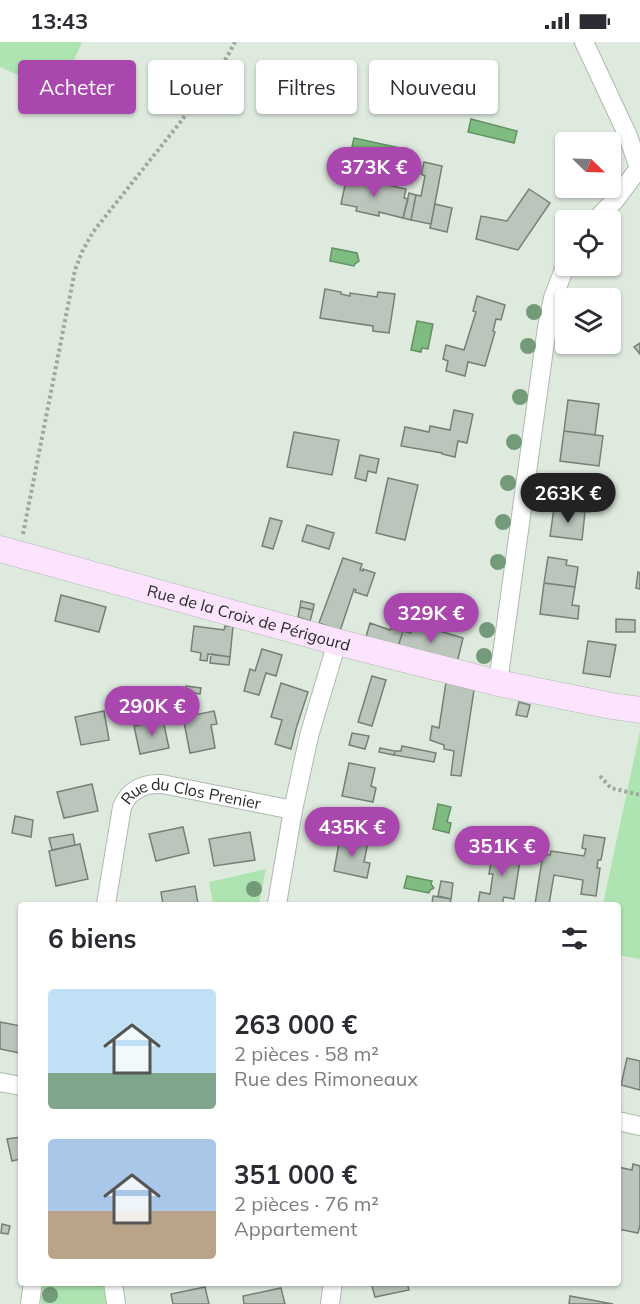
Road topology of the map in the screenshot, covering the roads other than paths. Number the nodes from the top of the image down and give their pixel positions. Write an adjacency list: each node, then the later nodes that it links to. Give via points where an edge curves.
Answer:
1 (584, 42): 2 (street)
2 (639, 168): 3 (street)
3 (606, 210)
4 (561, 276): 7 (street, via 547,327)
5 (9, 551): 6 (street, Rue de la Croix de Périgourd)
6 (337, 642): 7 (street, Rue de la Croix de Périgourd); 9 (street, via 309,736)
7 (498, 683): 8 (street, Rue de la Croix de Périgourd)
8 (640, 710)
9 (293, 810): 10 (street, Rue du Clos Prenier, via 162,784 142,786 131,793 122,807); 11 (street)
10 (106, 902)
11 (277, 902)
12 (0, 1082): 13 (street)
13 (18, 1085)
14 (621, 1122): 15 (street)
15 (640, 1126)
16 (32, 1286): 19 (street)
17 (114, 1286): 20 (street)
18 (332, 1286): 21 (street)
19 (30, 1304)
20 (116, 1304)
21 (330, 1304)

